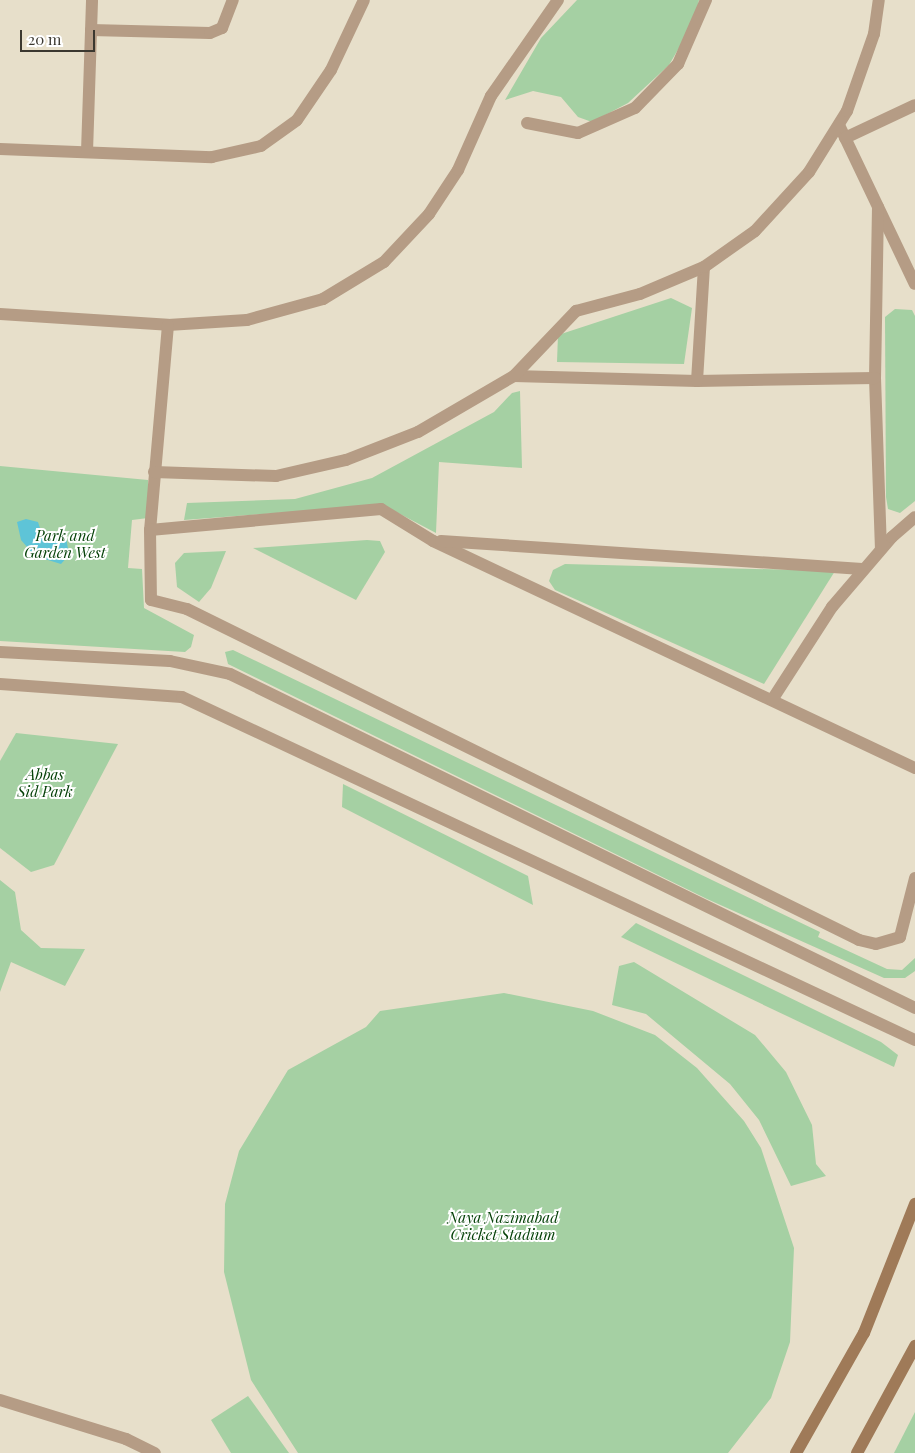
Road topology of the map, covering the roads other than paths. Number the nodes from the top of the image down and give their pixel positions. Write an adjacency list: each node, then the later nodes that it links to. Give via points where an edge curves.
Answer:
1 (92, 0): 7 (street)
2 (233, 0): 7 (street, via 222,28 210,33)
3 (364, 0): 13 (street, via 331,70 297,120 261,146 212,157)
4 (558, 0): 18 (street, via 491,96 458,170 429,214 384,262 323,299 247,320)
5 (706, 0): 9 (street, via 678,64 634,108 578,134)
6 (879, 0): 10 (street, via 874,34)
7 (91, 30): 13 (street)
8 (915, 105): 11 (street)
9 (527, 123)
10 (839, 125): 11 (street); 15 (street, via 809,172 755,232)
11 (845, 138): 14 (street)
12 (0, 149): 13 (street)
13 (87, 152)
14 (878, 207): 16 (street); 20 (street)
15 (704, 267): 19 (street, via 640,294 576,311); 21 (street)
16 (915, 284)
17 (0, 314): 18 (street)
18 (168, 325): 22 (street)
19 (514, 376): 21 (street); 22 (street, via 418,432 346,460 276,476)
20 (875, 378): 21 (street); 26 (street)
21 (697, 381)
22 (154, 472): 24 (street)
23 (915, 517): 26 (street)
24 (150, 530): 25 (street, via 381,510); 32 (street, via 151,600 187,609 647,833 835,930 876,944 900,937)
25 (434, 541): 27 (street); 30 (street)
26 (880, 549): 27 (street)
27 (862, 569): 30 (street, via 832,607)
28 (0, 652): 33 (street, via 170,661 230,674)
29 (0, 684): 34 (street, via 182,697)
30 (772, 700): 31 (street)
31 (915, 768)
32 (915, 878)
33 (915, 1008)
34 (915, 1040)
35 (915, 1204): 39 (street, via 864,1333)
36 (915, 1346): 40 (street)
37 (0, 1400): 38 (street, via 126,1439)
38 (155, 1453)
39 (796, 1453)
40 (856, 1453)

